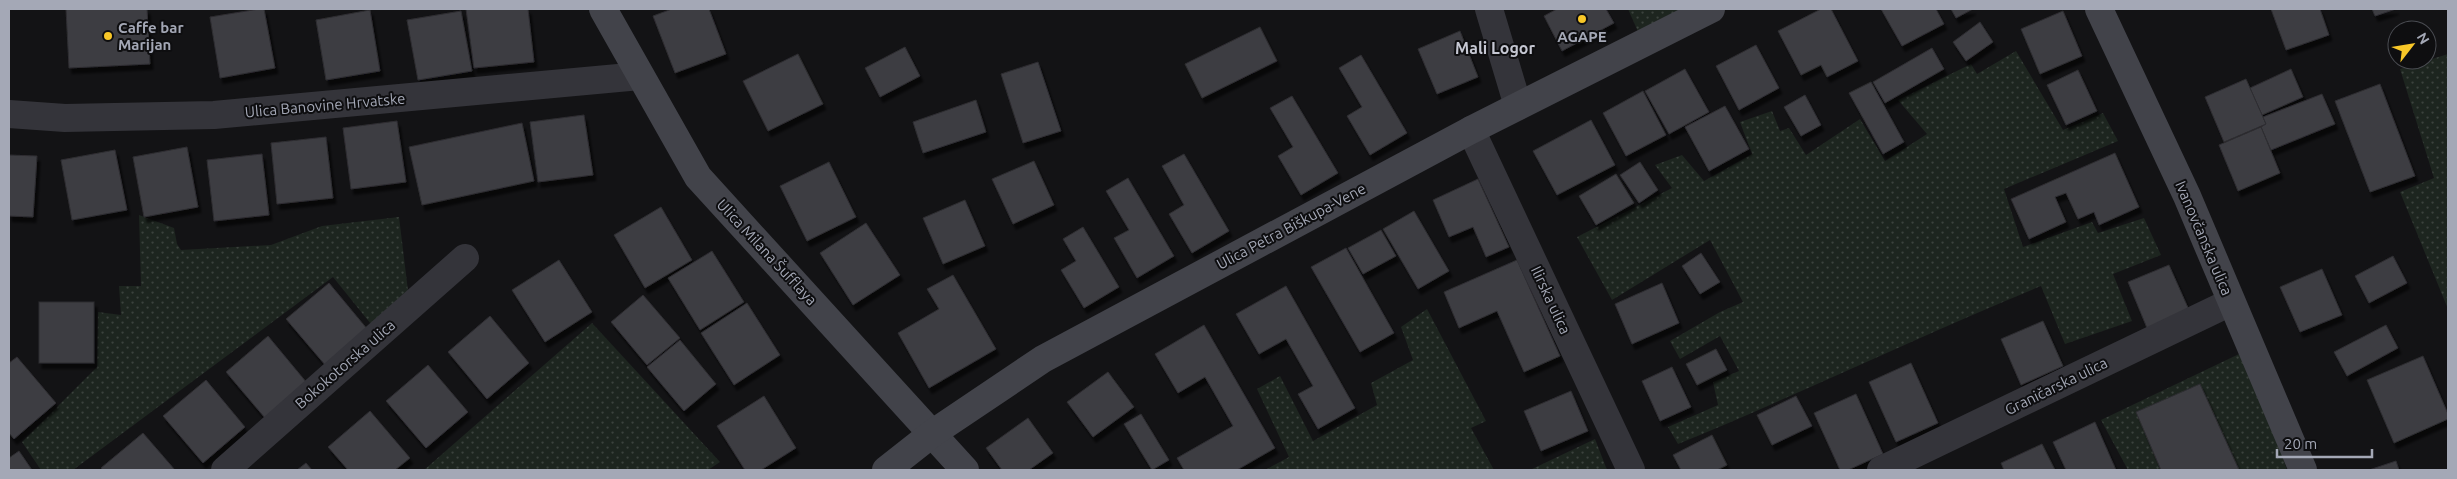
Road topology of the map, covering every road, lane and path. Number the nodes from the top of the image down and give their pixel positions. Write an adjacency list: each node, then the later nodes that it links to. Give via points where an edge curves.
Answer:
1 (603, 9): 5 (street, Ulica Milana Šufflaya)
2 (1489, 9): 6 (street)
3 (1711, 9): 6 (street, Ulica Petra Biškupa-Vene)
4 (2099, 9): 10 (street, Ivanovčanska ulica, via 2187,196)
5 (640, 76): 7 (street, Ulica Banovine Hrvatske, via 214,116 65,118); 11 (street, Ulica Milana Šufflaya, via 698,177)
6 (1518, 106): 8 (street, Ulica Petra Biškupa-Vene)
7 (9, 114)
8 (1471, 130): 11 (street, Ulica Petra Biškupa-Vene, via 1043,359); 15 (street, Ilirska ulica)
9 (465, 258): 12 (street, Bokokotorska ulica)
10 (2232, 302): 16 (street, Graničarska ulica); 17 (street, Ivanovčanska ulica)
11 (933, 433): 13 (street, Ulica Petra Biškupa-Vene); 14 (street, Ulica Milana Šufflaya)
12 (225, 470)
13 (886, 470)
14 (966, 470)
15 (1631, 470)
16 (1881, 470)
17 (2303, 470)

